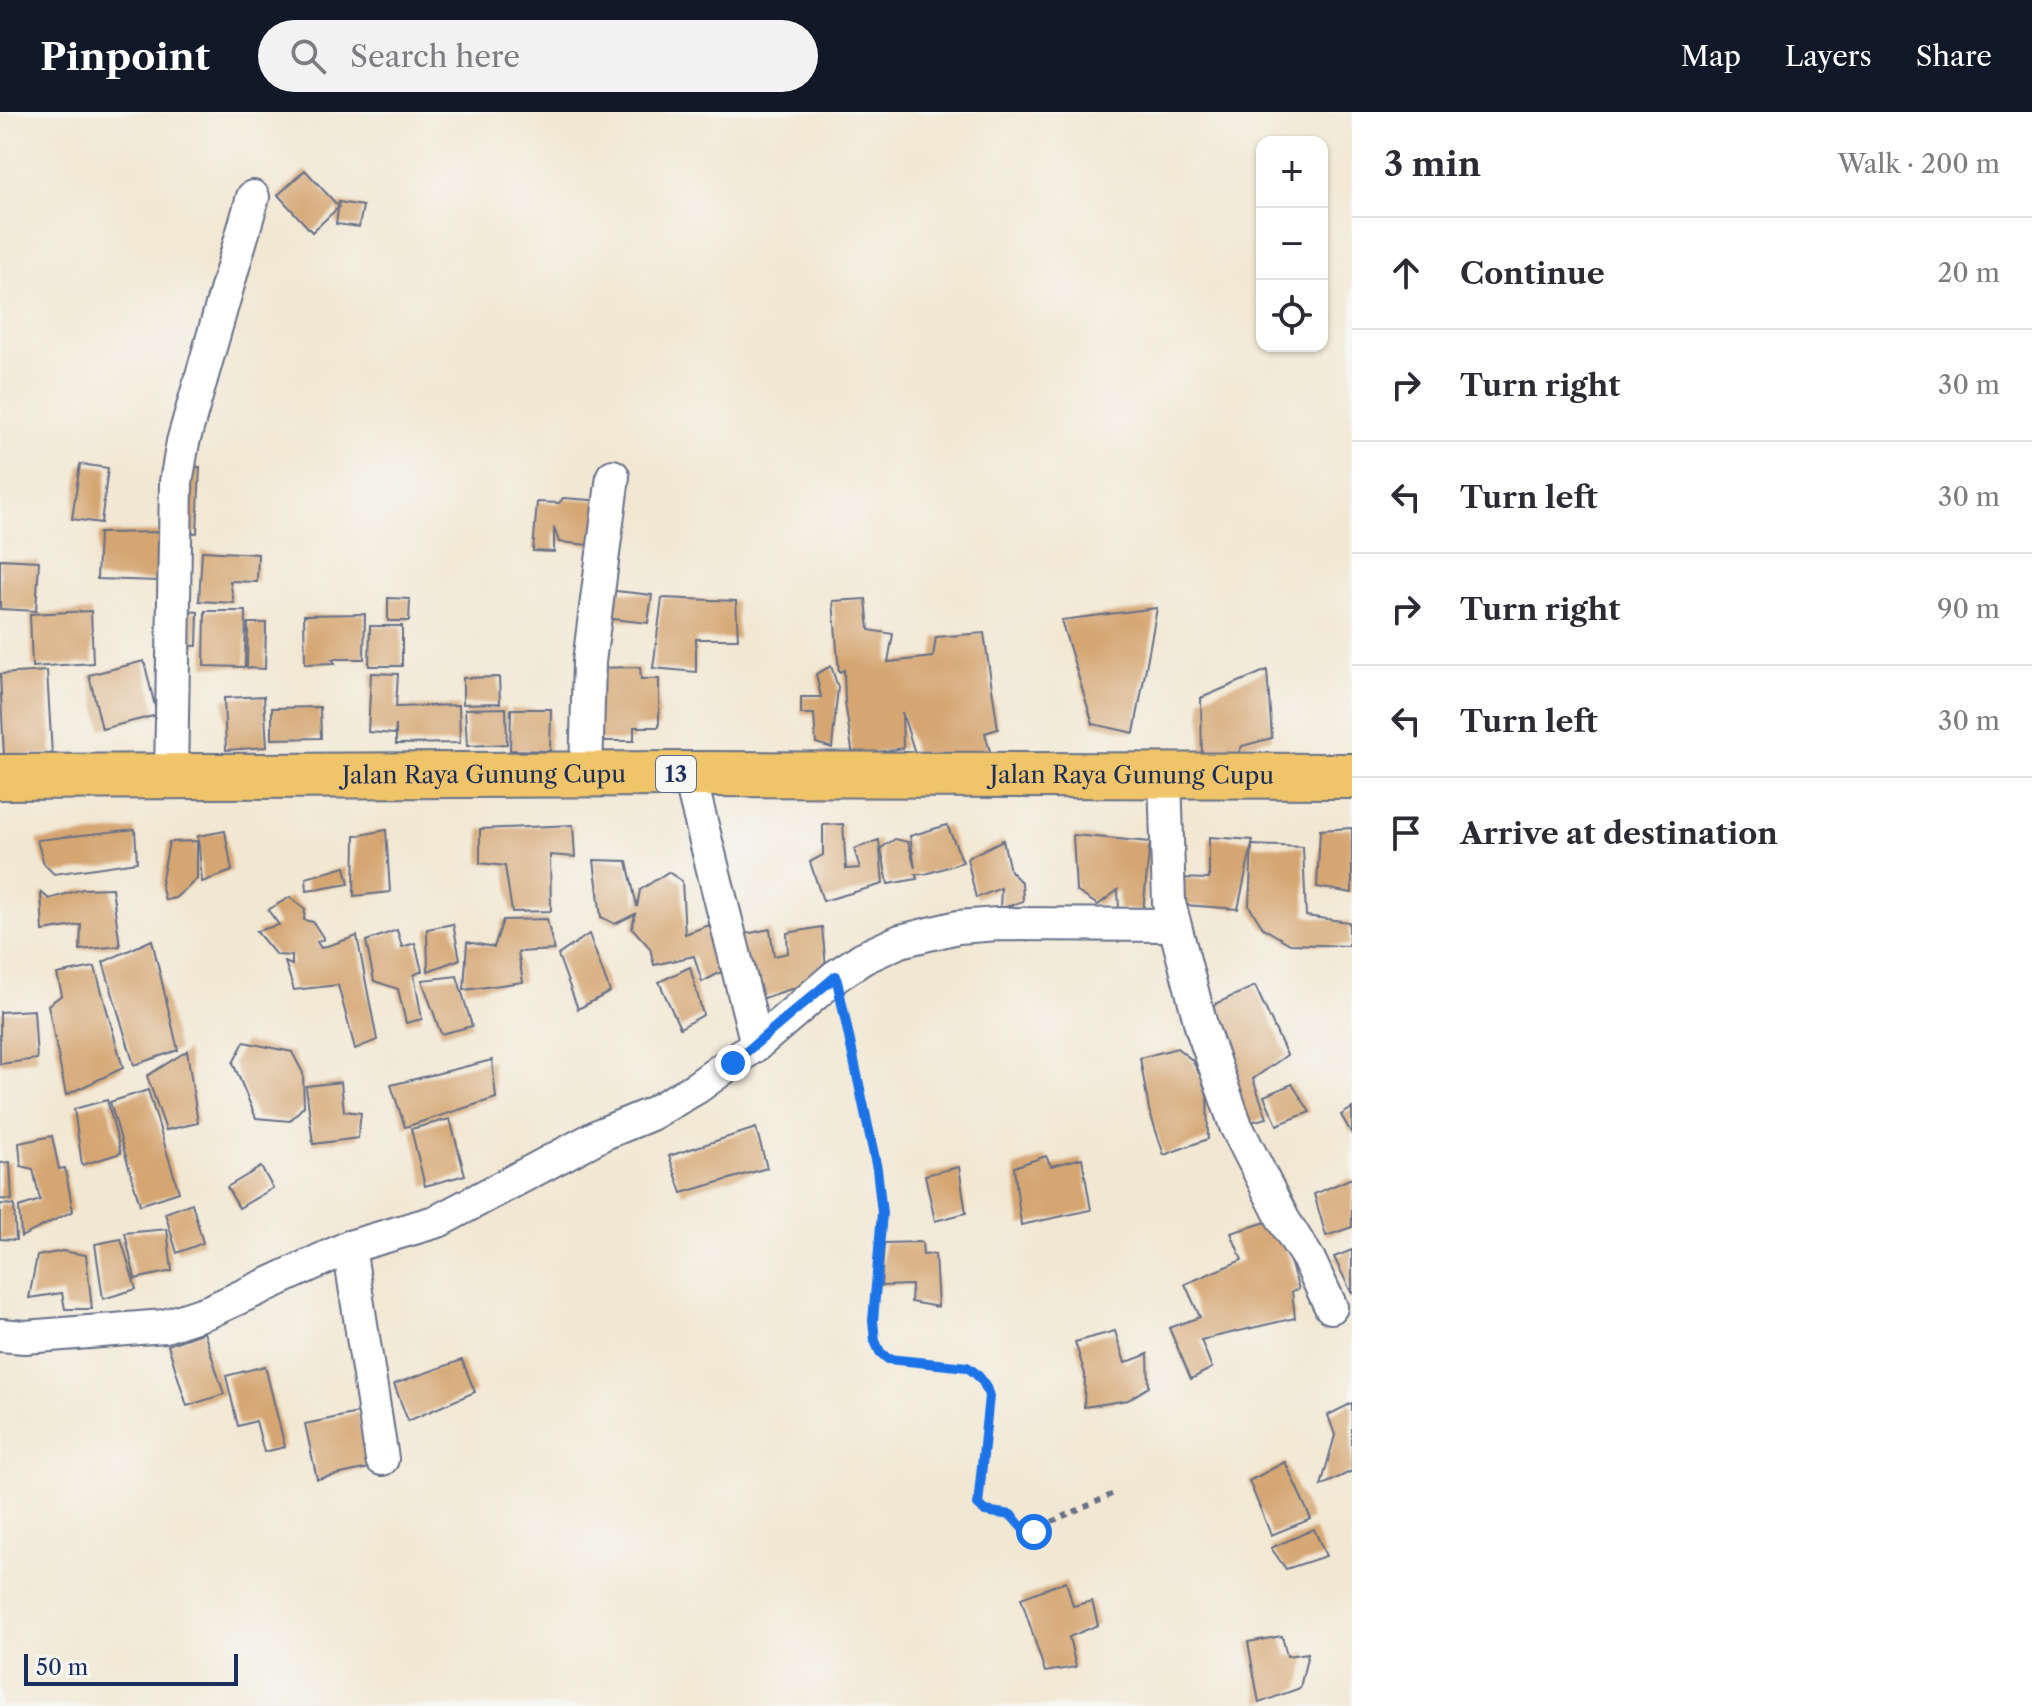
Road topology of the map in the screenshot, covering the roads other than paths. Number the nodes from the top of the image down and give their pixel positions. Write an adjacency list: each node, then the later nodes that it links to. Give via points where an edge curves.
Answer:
1 (253, 197): 8 (street, via 176,482)
2 (613, 476): 4 (street, via 589,662)
3 (689, 774): 4 (highway, Jalan Raya Gunung Cupu / 13); 5 (highway, Jalan Raya Gunung Cupu / 13); 10 (street)
4 (586, 776): 8 (highway, Jalan Raya Gunung Cupu / 13)
5 (1165, 776): 6 (highway, Jalan Raya Gunung Cupu / 13); 9 (street)
6 (1352, 776)
7 (0, 777): 8 (highway, Jalan Raya Gunung Cupu / 13)
8 (171, 777)
9 (1174, 925): 10 (street, via 998,924 931,931 863,958); 12 (street, via 1236,1126)
10 (757, 1044): 11 (street, via 651,1114 602,1134 438,1221)
11 (349, 1247): 13 (street, via 165,1326); 14 (street)
12 (1331, 1307)
13 (0, 1335)
14 (382, 1459)

